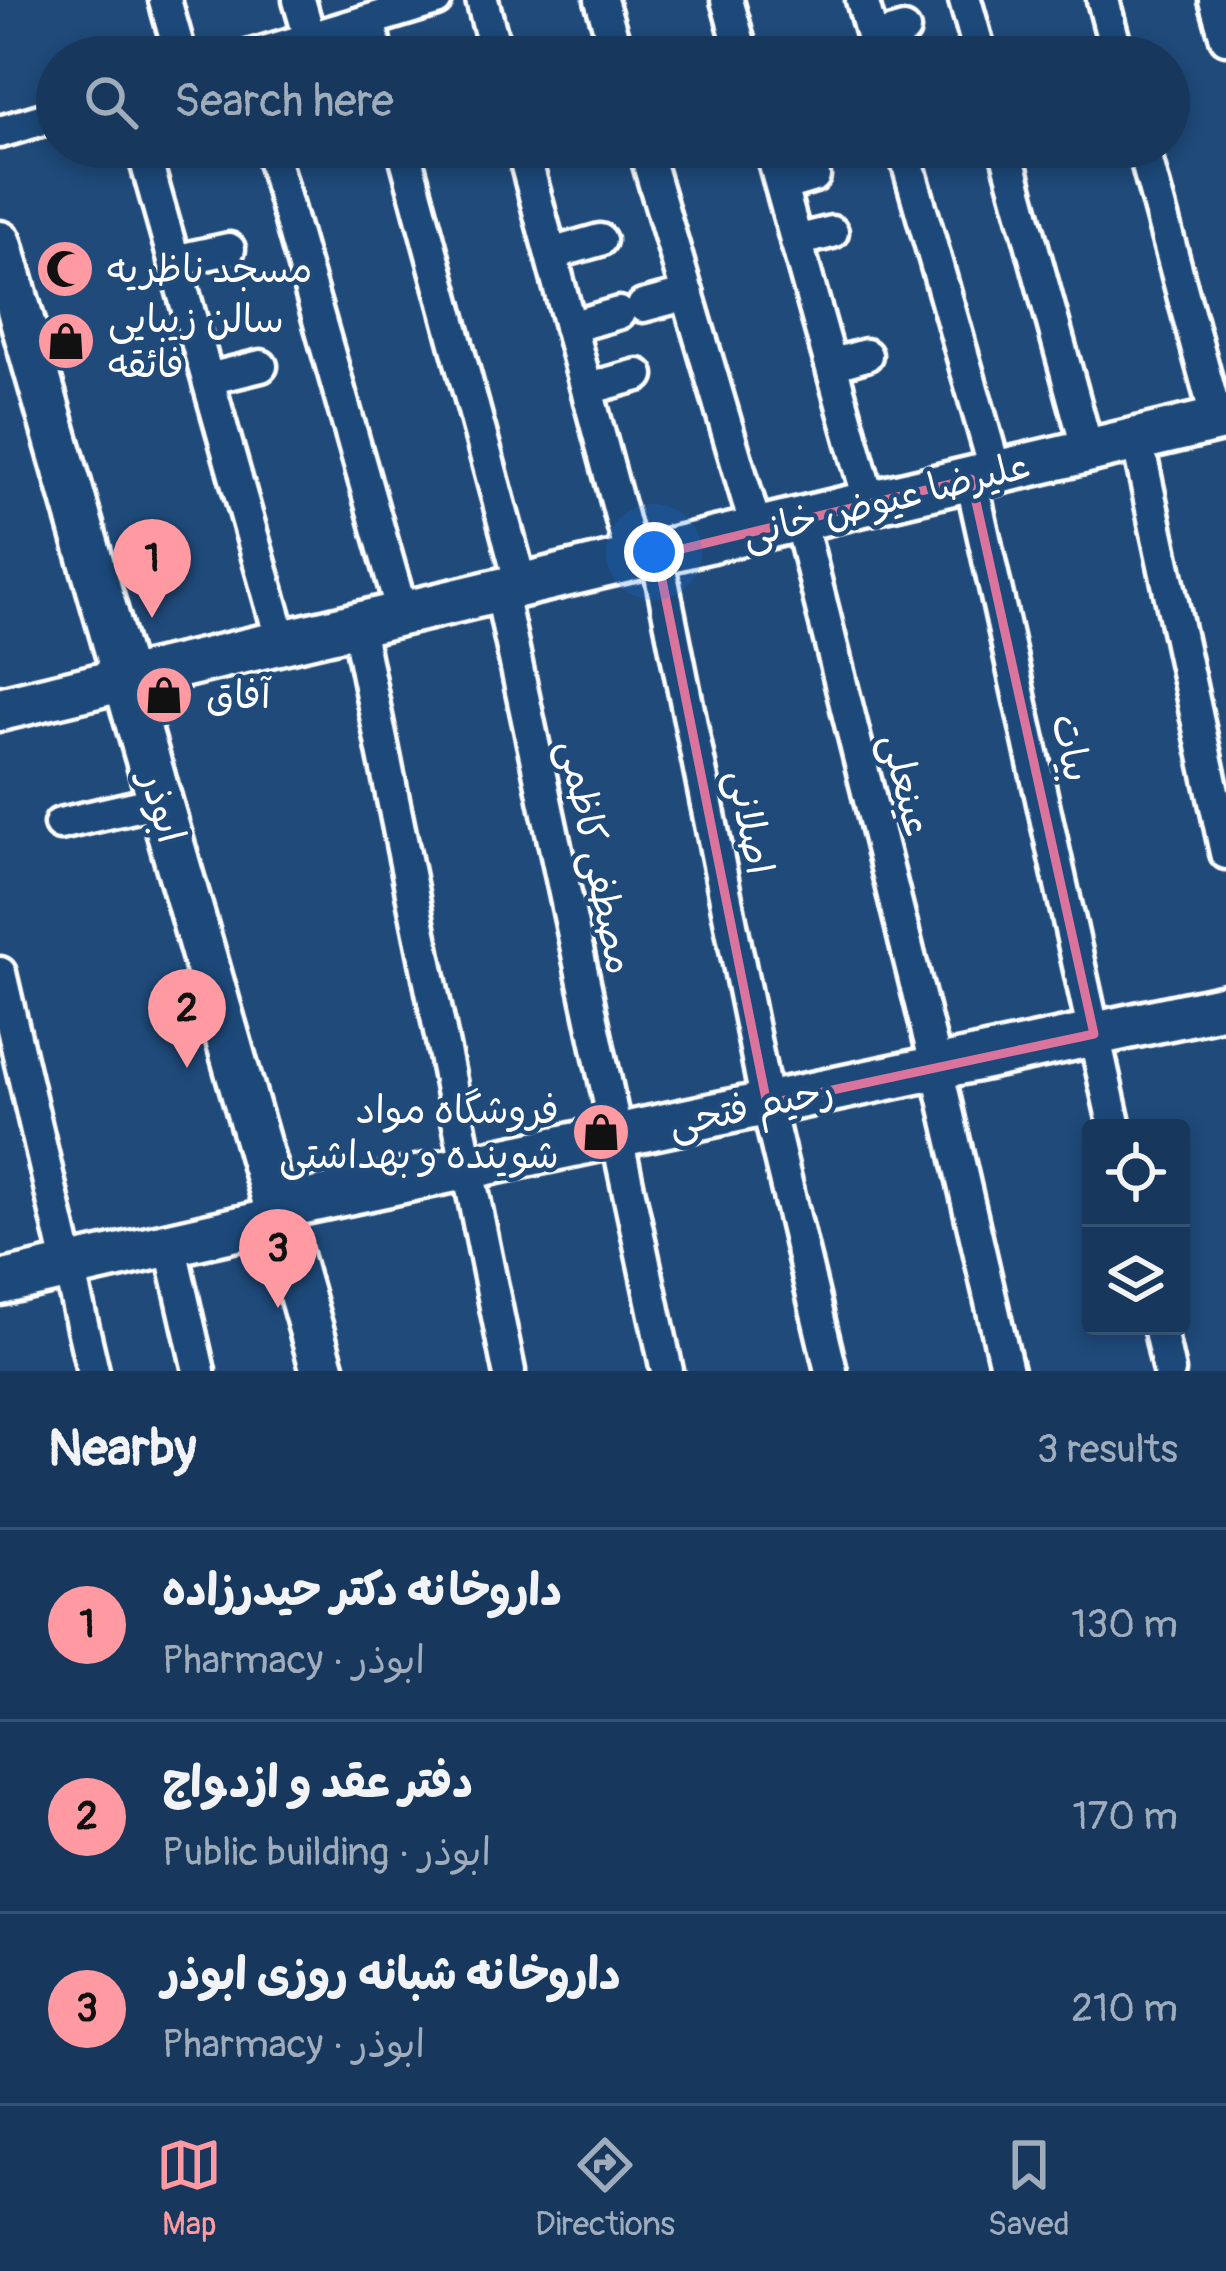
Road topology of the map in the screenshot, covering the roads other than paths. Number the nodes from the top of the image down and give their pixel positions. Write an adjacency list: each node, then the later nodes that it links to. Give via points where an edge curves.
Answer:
1 (165, 0): 13 (street)
2 (299, 0): 14 (street)
3 (482, 0): 17 (street)
4 (601, 0): 18 (street)
5 (727, 0): 19 (street)
6 (862, 0): 20 (street)
7 (965, 0): 22 (street)
8 (1102, 0): 23 (street)
9 (1216, 0): 24 (street)
10 (432, 1): 11 (street)
11 (369, 21): 15 (street); 16 (street)
12 (904, 30): 21 (street)
13 (175, 36)
14 (309, 36)
15 (317, 36)
16 (373, 36)
17 (491, 36)
18 (612, 36)
19 (737, 36)
20 (872, 36)
21 (894, 36)
22 (975, 36)
23 (1112, 36)
24 (1226, 38)
25 (36, 121): 26 (street)
26 (0, 132)
27 (148, 168): 44 (street)
28 (276, 168): 62 (street)
29 (408, 168): 61 (street, مصطفی کاظمی)
30 (527, 168): 43 (street, اصلانی)
31 (650, 168): 45 (street)
32 (776, 168): 37 (street)
33 (908, 168): 56 (street, بیات)
34 (1011, 168): 55 (street)
35 (1149, 168): 53 (street)
36 (814, 176): 37 (street)
37 (781, 186): 40 (street)
38 (832, 232): 40 (street)
39 (600, 240): 43 (street)
40 (796, 241): 48 (street)
41 (0, 243): 65 (street, ابوذر)
42 (229, 249): 44 (street)
43 (550, 254): 46 (street, اصلانی)
44 (174, 261): 51 (street)
45 (688, 294): 46 (street); 59 (street)
46 (570, 327): 52 (street, اصلانی)
47 (866, 355): 48 (street)
48 (831, 365): 57 (street)
49 (261, 366): 51 (street)
50 (638, 375): 52 (street)
51 (208, 379): 64 (street)
52 (587, 389): 60 (street, اصلانی)
53 (1222, 419): 54 (street, علیرضا عیوض خانی)
54 (1137, 439): 55 (street, علیرضا عیوض خانی); 69 (street)
55 (1088, 451): 56 (street, علیرضا عیوض خانی)
56 (984, 476): 57 (street, علیرضا عیوض خانی); 72 (street, بیات)
57 (870, 504): 58 (street, علیرضا عیوض خانی)
58 (800, 520): 59 (street, علیرضا عیوض خانی); 73 (street, عینعلی)
59 (757, 531): 60 (street, علیرضا عیوض خانی)
60 (645, 558): 61 (street, علیرضا عیوض خانی); 74 (street, اصلانی)
61 (512, 590): 62 (street, علیرضا عیوض خانی); 76 (street, مصطفی کاظمی)
62 (403, 616): 63 (street, علیرضا عیوض خانی)
63 (358, 627): 64 (street, علیرضا عیوض خانی); 77 (street)
64 (283, 645): 65 (street, علیرضا عیوض خانی)
65 (126, 682): 66 (street, علیرضا عیوض خانی); 67 (street, ابوذر)
66 (0, 710)
67 (160, 801): 68 (street); 78 (street, ابوذر)
68 (60, 824)
69 (1226, 853)
70 (0, 973): 80 (street)
71 (1226, 1006): 72 (street, رحیم فتحی)
72 (1094, 1034): 73 (street, رحیم فتحی); 75 (street, بیات)
73 (937, 1068): 74 (street, رحیم فتحی); 90 (street, عینعلی)
74 (766, 1104): 76 (street, رحیم فتحی); 89 (street, اصلانی)
75 (1113, 1119)
76 (614, 1136): 77 (street, رحیم فتحی); 88 (street, مصطفی کاظمی)
77 (465, 1168): 78 (street, رحیم فتحی); 87 (street)
78 (278, 1214): 79 (street, رحیم فتحی); 86 (street, ابوذر)
79 (170, 1244): 80 (street, رحیم فتحی); 85 (street)
80 (70, 1267): 81 (street, رحیم فتحی); 84 (street)
81 (0, 1283)
82 (1160, 1335): 83 (street)
83 (1162, 1370)
84 (93, 1371)
85 (199, 1371)
86 (323, 1371)
87 (508, 1371)
88 (667, 1371)
89 (831, 1371)
90 (1007, 1371)

